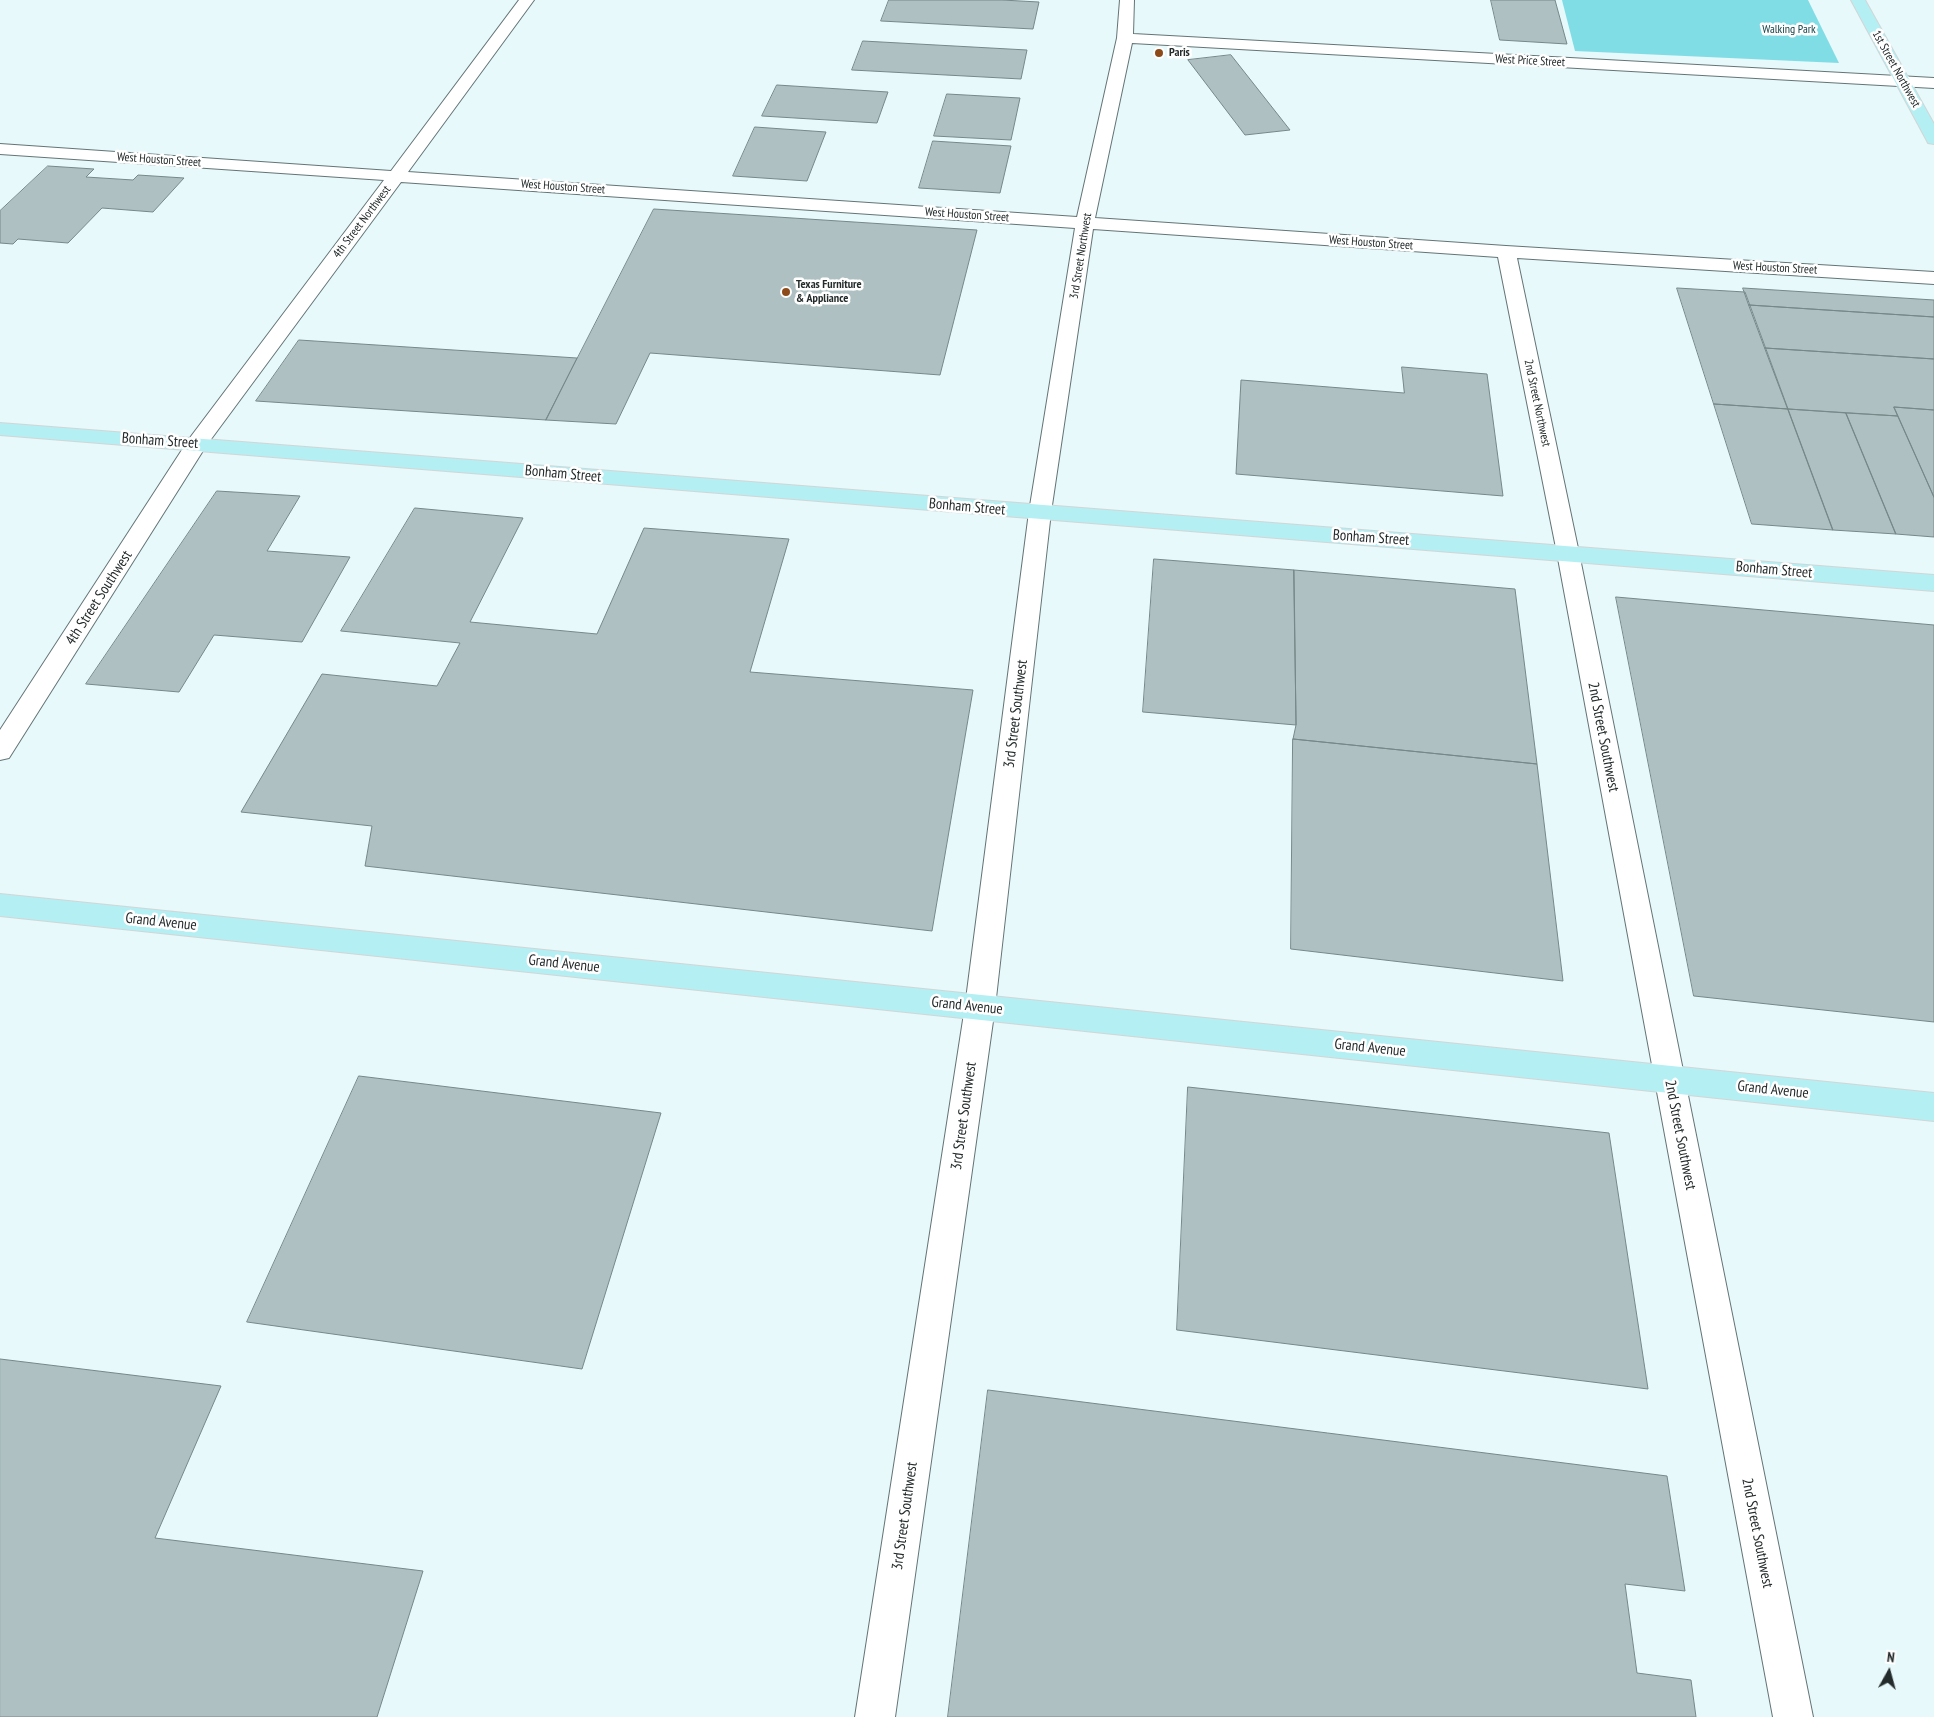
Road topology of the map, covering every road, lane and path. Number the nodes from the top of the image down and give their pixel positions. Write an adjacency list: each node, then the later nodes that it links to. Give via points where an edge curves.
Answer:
1 (527, 0): 9 (street, 4th Street Northwest)
2 (1127, 0): 4 (street, 3rd Street Northwest)
3 (1858, 0): 5 (main road, 1st Street Northwest)
4 (1125, 38): 5 (street, West Price Street); 10 (street, 3rd Street Northwest)
5 (1904, 82): 6 (street, West Price Street); 7 (main road, 1st Street Northwest)
6 (1934, 84)
7 (1934, 139)
8 (0, 149): 9 (street, West Houston Street)
9 (397, 176): 10 (street, West Houston Street); 14 (street, 4th Street Northwest)
10 (1085, 223): 11 (street, West Houston Street); 15 (street, 3rd Street Northwest)
11 (1506, 252): 12 (street, West Houston Street); 16 (street, 2nd Street Northwest)
12 (1934, 278)
13 (0, 429): 14 (main road, Bonham Street)
14 (197, 444): 15 (main road, Bonham Street); 18 (street, 4th Street Southwest)
15 (1040, 512): 16 (main road, Bonham Street); 20 (street, 3rd Street Southwest)
16 (1568, 553): 17 (main road, Bonham Street); 21 (street, 2nd Street Southwest)
17 (1934, 583)
18 (0, 751)
19 (0, 905): 20 (main road, Grand Avenue)
20 (980, 1007): 21 (main road, Grand Avenue); 23 (street, 3rd Street Southwest)
21 (1669, 1080): 22 (main road, Grand Avenue); 24 (street, 2nd Street Southwest)
22 (1934, 1107)
23 (875, 1717)
24 (1793, 1717)

